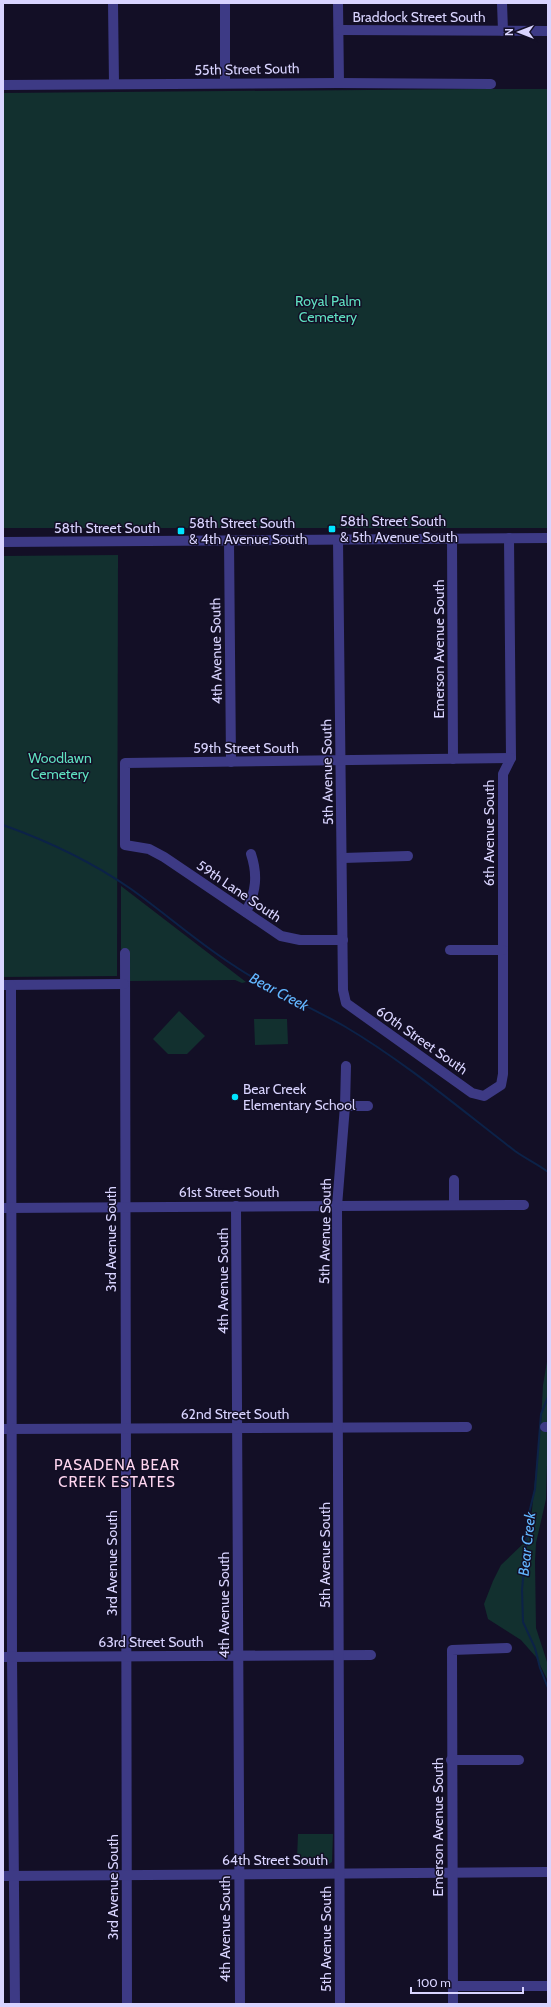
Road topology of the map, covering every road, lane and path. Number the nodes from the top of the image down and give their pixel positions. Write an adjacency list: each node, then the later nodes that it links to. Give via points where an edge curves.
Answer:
1 (113, 3): 10 (street)
2 (225, 3): 9 (street)
3 (338, 3): 5 (street)
4 (502, 3): 6 (street)
5 (338, 30): 6 (street, Braddock Street South); 8 (street)
6 (503, 31): 7 (street, Braddock Street South)
7 (548, 31)
8 (339, 82): 9 (street, 55th Street South); 11 (street, 55th Street South)
9 (225, 83): 10 (street, 55th Street South)
10 (114, 84): 12 (street, 55th Street South)
11 (491, 84)
12 (3, 85)
13 (509, 538): 14 (street, 58th Street South); 15 (street, 58th Street South); 20 (street, 6th Avenue South)
14 (548, 538)
15 (452, 539): 16 (street, 58th Street South); 19 (street, Emerson Avenue South)
16 (338, 540): 17 (street, 58th Street South); 21 (street, 5th Avenue South)
17 (229, 541): 18 (street, 58th Street South); 22 (street, 4th Avenue South)
18 (3, 542)
19 (454, 758): 20 (street, 59th Street South); 21 (street, 59th Street South)
20 (511, 758): 30 (street, 6th Avenue South, via 503,774)
21 (340, 761): 22 (street, 59th Street South); 26 (street, 5th Avenue South)
22 (231, 762): 23 (street, 59th Street South, via 125,763)
23 (125, 845): 27 (street, 59th Lane South, via 149,850 164,857)
24 (251, 854): 27 (street, via 255,867 256,887)
25 (408, 856): 26 (street)
26 (343, 858): 28 (street, 5th Avenue South)
27 (246, 912): 28 (street, 59th Lane South, via 281,936 300,940)
28 (343, 940): 34 (street, 5th Avenue South)
29 (450, 950): 30 (street)
30 (503, 950): 36 (street, 6th Avenue South, via 503,1074 501,1085)
31 (125, 953): 32 (street, 3rd Avenue South)
32 (124, 984): 33 (street); 44 (street, 3rd Avenue South)
33 (7, 985): 45 (street)
34 (346, 1003): 36 (street, 60th Street South, via 472,1093)
35 (346, 1066): 37 (street, 5th Avenue South)
36 (484, 1096)
37 (345, 1106): 38 (street); 43 (street, 5th Avenue South)
38 (368, 1106)
39 (454, 1180): 40 (street)
40 (454, 1205): 41 (street, 61st Street South); 43 (street, 61st Street South)
41 (524, 1205)
42 (236, 1206): 43 (street, 61st Street South); 44 (street, 61st Street South); 50 (street, 4th Avenue South)
43 (337, 1206): 46 (street, 5th Avenue South)
44 (124, 1207): 45 (street, 61st Street South); 48 (street, 3rd Avenue South)
45 (8, 1208): 49 (street)
46 (339, 1427): 47 (street, 62nd Street South); 50 (street, 62nd Street South); 55 (street, 5th Avenue South)
47 (467, 1427)
48 (125, 1428): 49 (street, 62nd Street South); 50 (street, 62nd Street South); 53 (street, 3rd Avenue South)
49 (8, 1429): 56 (street)
50 (238, 1429): 54 (street, 4th Avenue South)
51 (507, 1648): 57 (street, Emerson Avenue South, via 452,1650)
52 (371, 1655): 55 (street, 63rd Street South)
53 (126, 1656): 54 (street, 63rd Street South); 56 (street, 63rd Street South); 63 (street, 3rd Avenue South)
54 (238, 1656): 55 (street, 63rd Street South); 61 (street, 4th Avenue South)
55 (339, 1656): 62 (street, 5th Avenue South)
56 (8, 1657): 65 (street)
57 (451, 1760): 58 (street); 59 (street, Emerson Avenue South)
58 (519, 1760)
59 (452, 1871): 60 (street, 64th Street South); 62 (street, 64th Street South); 66 (street, Emerson Avenue South)
60 (548, 1872)
61 (239, 1874): 62 (street, 64th Street South); 63 (street, 64th Street South); 70 (street, 4th Avenue South)
62 (340, 1874): 71 (street, 5th Avenue South)
63 (127, 1875): 65 (street, 64th Street South); 69 (street, 3rd Avenue South)
64 (3, 1876): 65 (street, 64th Street South)
65 (15, 1876): 68 (street)
66 (453, 1986): 67 (street); 72 (street, Emerson Avenue South)
67 (548, 1986)
68 (15, 2004)
69 (127, 2004)
70 (240, 2004)
71 (340, 2004)
72 (453, 2004)

